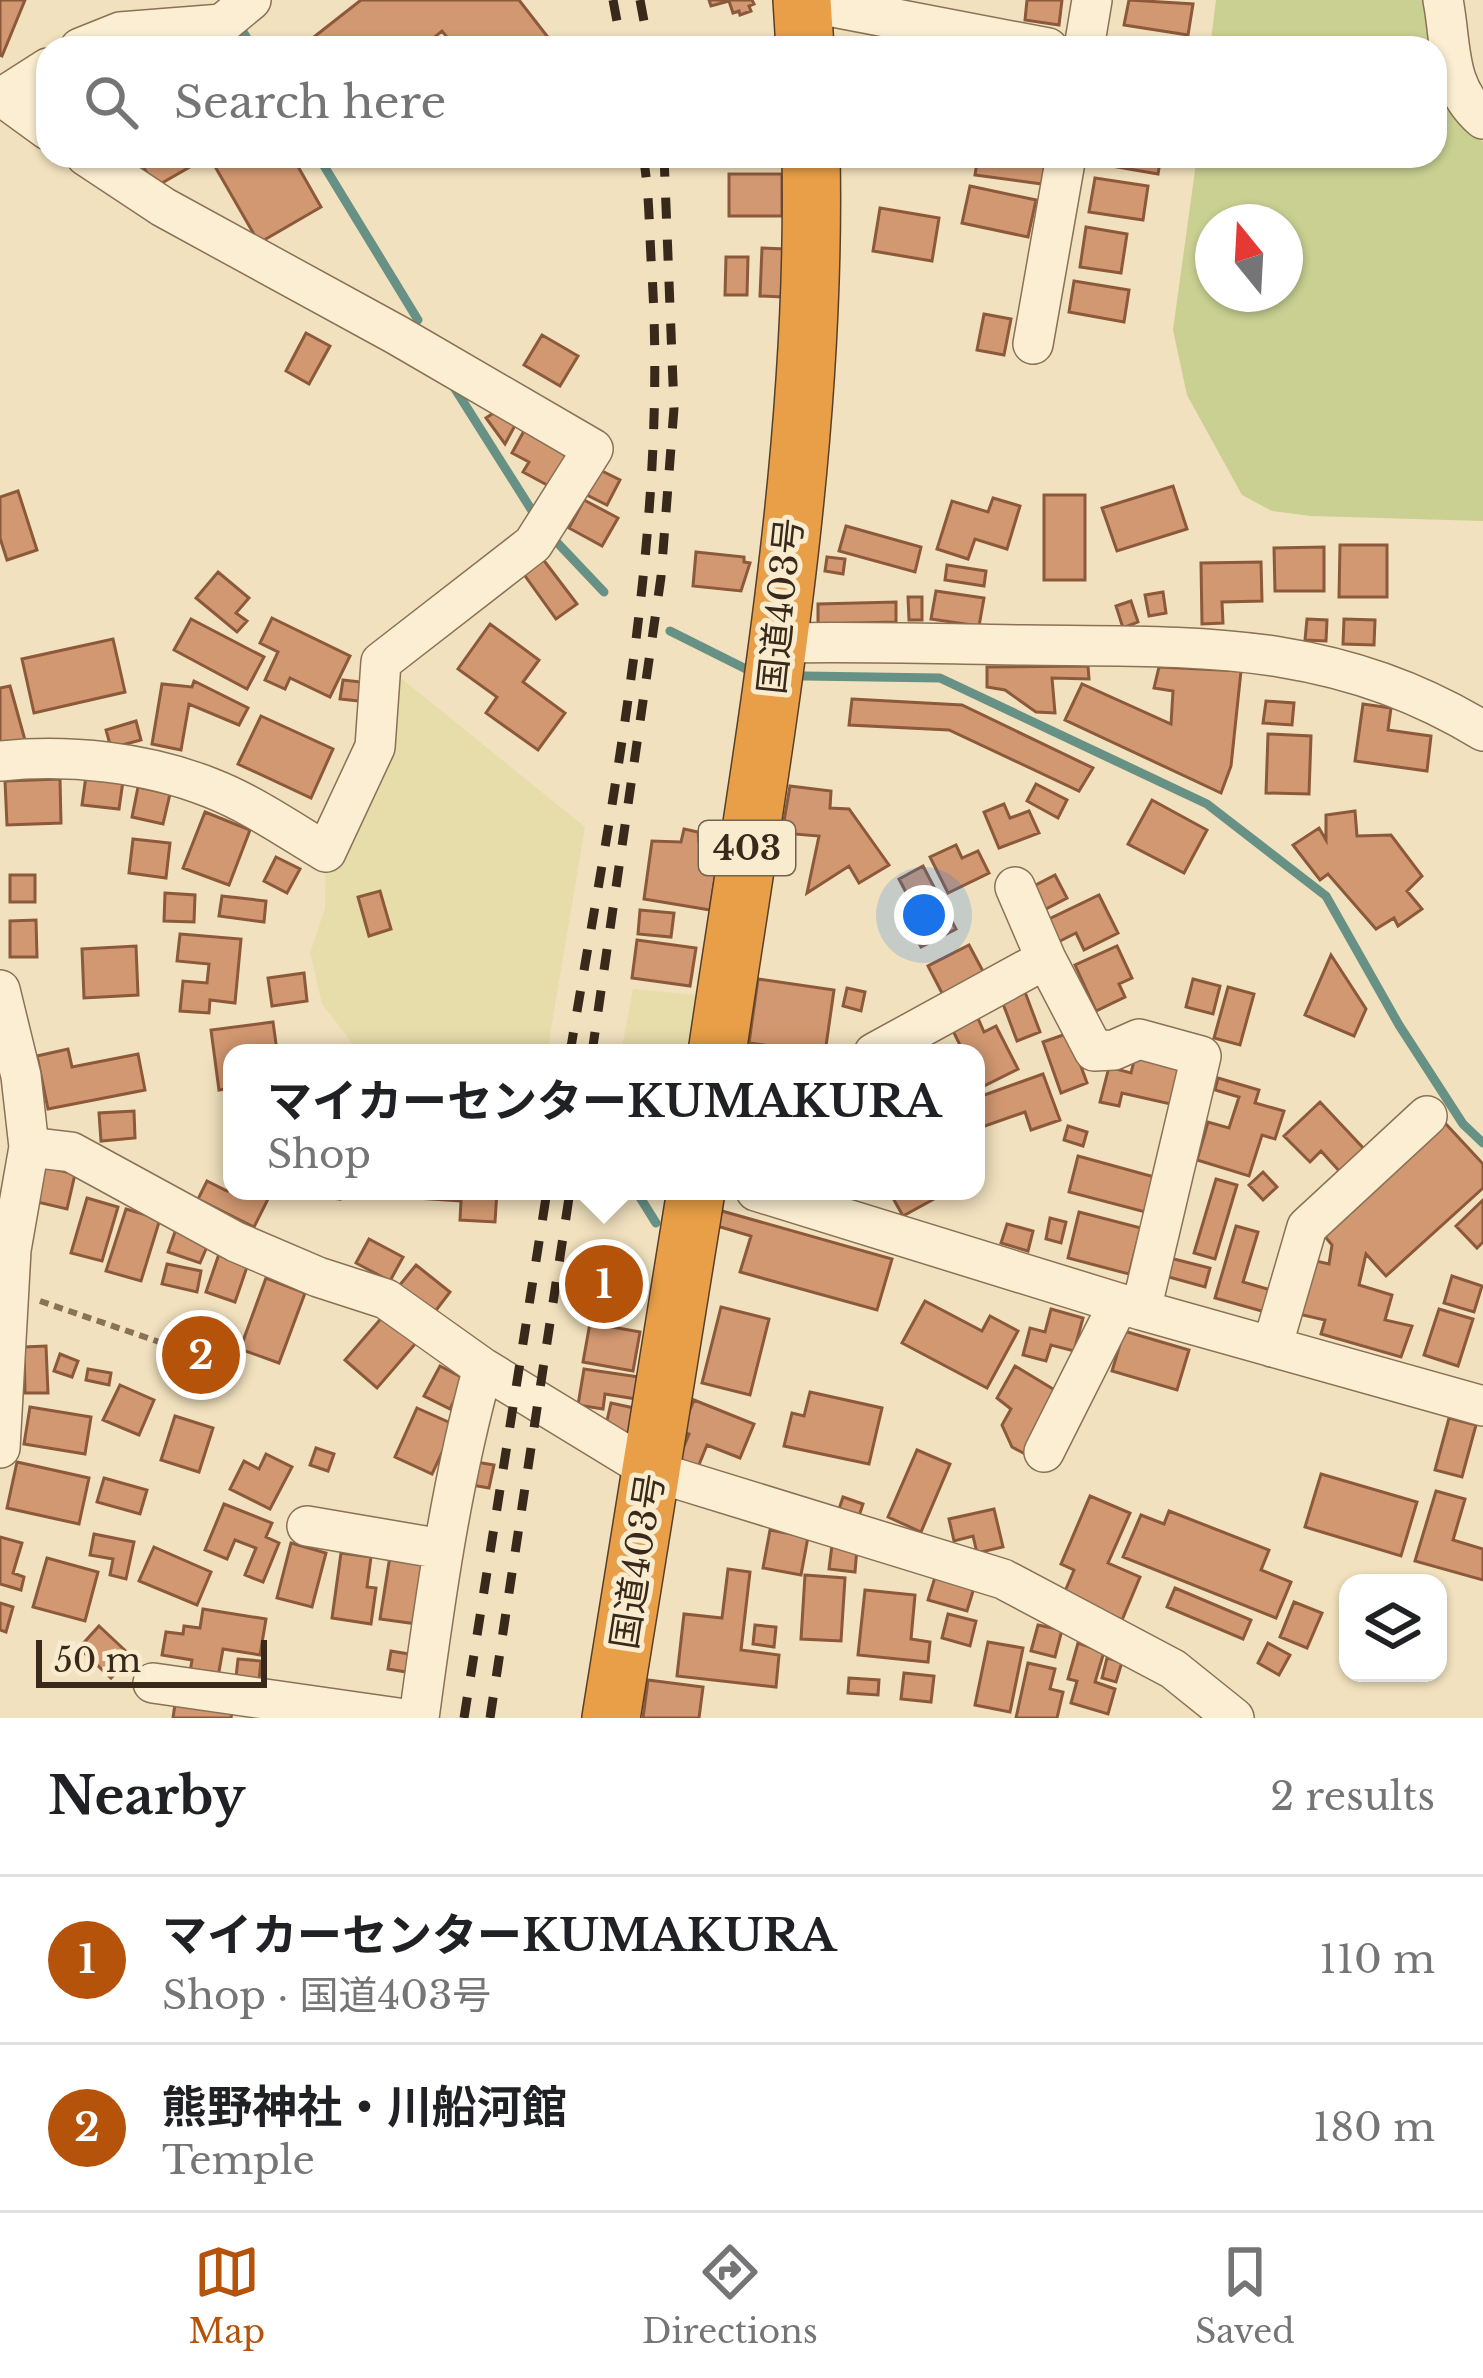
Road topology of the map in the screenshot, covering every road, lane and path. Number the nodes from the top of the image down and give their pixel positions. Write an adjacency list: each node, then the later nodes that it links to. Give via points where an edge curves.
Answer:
1 (251, 0): 5 (street, via 222,24)
2 (1092, 0): 8 (street)
3 (1443, 0): 9 (street)
4 (802, 1): 6 (highway); 7 (street)
5 (109, 36)
6 (805, 36)
7 (985, 36)
8 (1086, 36)
9 (1446, 36)
10 (1447, 46): 13 (street, via 1455,83)
11 (36, 75): 12 (street)
12 (2, 95): 14 (street)
13 (1483, 119)
14 (36, 121)
15 (104, 168): 21 (street, via 593,449 533,544 381,662 375,747 326,852 210,788 55,755)
16 (811, 168): 19 (highway, 国道403号 / 403, via 811,321)
17 (1064, 168): 18 (street)
18 (1033, 344)
19 (778, 643): 20 (street, via 1213,647 1292,656 1381,682); 25 (highway, 国道403号 / 403)
20 (1483, 731)
21 (0, 760)
22 (1015, 886): 23 (street)
23 (1046, 959): 26 (street); 33 (street, via 1094,1051 1139,1039 1201,1057)
24 (0, 990): 27 (street)
25 (718, 1044)
26 (890, 1044)
27 (11, 1075): 29 (street)
28 (1427, 1116): 36 (street, via 1307,1227)
29 (18, 1162): 32 (street); 37 (street, via 71,1152 236,1242 386,1299)
30 (695, 1200): 41 (highway, 国道403号)
31 (785, 1200): 33 (street)
32 (8, 1290): 34 (path); 35 (street)
33 (1131, 1306): 36 (street); 40 (street)
34 (171, 1346)
35 (2, 1347): 39 (street)
36 (1272, 1347): 38 (street)
37 (483, 1367): 41 (street); 43 (street)
38 (1483, 1406)
39 (0, 1448)
40 (1045, 1452)
41 (652, 1471): 47 (highway, 国道403号); 48 (street, via 1003,1579 1173,1669)
42 (307, 1526): 43 (street)
43 (442, 1549): 46 (street)
44 (153, 1683): 45 (street)
45 (398, 1718)
46 (419, 1718)
47 (611, 1718)
48 (1234, 1718)

